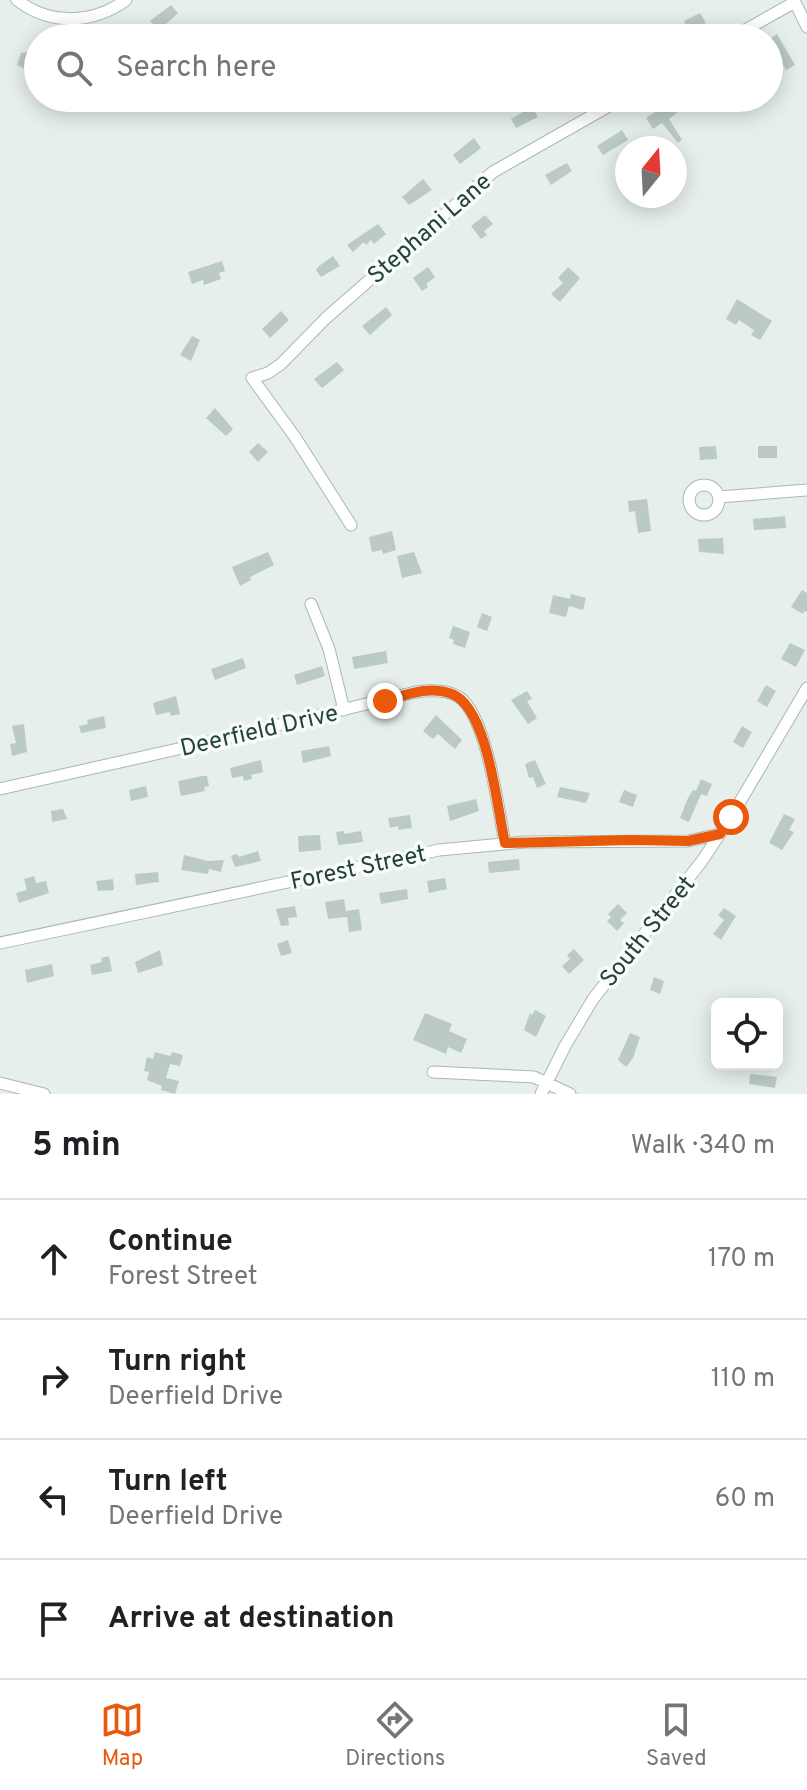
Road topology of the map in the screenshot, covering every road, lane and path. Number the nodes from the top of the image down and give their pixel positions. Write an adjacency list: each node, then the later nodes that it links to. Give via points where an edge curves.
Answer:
1 (17, 0): 2 (street, via 48,16 81,20)
2 (126, 0)
3 (794, 1): 4 (street); 5 (street)
4 (755, 24)
5 (807, 27)
6 (598, 112): 9 (street, Stephani Lane, via 493,172 281,364 252,378)
7 (807, 490): 8 (street)
8 (719, 497)
9 (351, 525)
10 (311, 604): 12 (street)
11 (807, 688): 14 (street, South Street)
12 (344, 710): 13 (street, Deerfield Drive); 15 (street, Deerfield Drive, via 424,691 460,698 472,713 488,758)
13 (0, 789)
14 (720, 834): 15 (street, Forest Street, via 679,841); 19 (street, South Street, via 593,999)
15 (505, 843): 16 (street, Forest Street, via 399,857)
16 (0, 943)
17 (433, 1072): 19 (street, via 534,1077)
18 (0, 1083): 20 (street)
19 (543, 1088): 21 (street)
20 (44, 1094)
21 (570, 1094)

